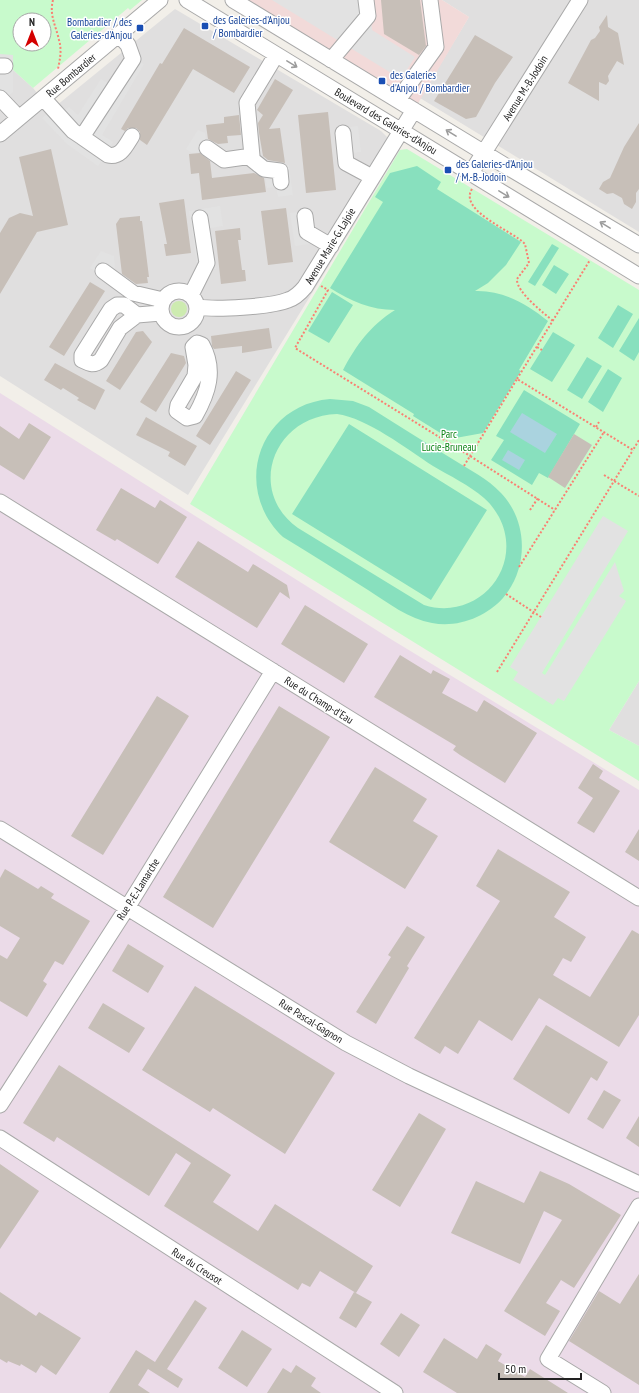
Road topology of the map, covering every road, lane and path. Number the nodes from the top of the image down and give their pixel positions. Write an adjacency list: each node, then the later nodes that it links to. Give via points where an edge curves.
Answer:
1 (53, 0): 11 (path, via 52,18 61,51)
2 (160, 0): 8 (street, Rue Bombardier)
3 (188, 0): 9 (street, Boulevard des Galeries-d'Anjou)
4 (233, 0): 10 (street)
5 (366, 0): 10 (street, via 368,16)
6 (430, 0): 14 (street, via 436,47)
7 (579, 1): 23 (street, Avenue M.-B.-Jodoin)
8 (118, 34): 11 (street, Rue Bombardier); 21 (street, via 128,45 133,59)
9 (276, 55): 17 (street, Boulevard des Galeries-d'Anjou, one-way to 17); 24 (street, via 247,103 252,156)
10 (331, 60): 14 (street)
11 (56, 87): 13 (street, Rue Bombardier)
12 (0, 98): 16 (street)
13 (43, 98): 16 (street, Rue Bombardier); 21 (street, via 73,131)
14 (398, 100): 15 (street)
15 (414, 110): 17 (street, Avenue Marie-G.-Lajoie); 23 (street, one-way to 15)
16 (19, 118): 19 (street, Rue Bombardier)
17 (401, 130): 25 (street, Avenue Marie-G.-Lajoie); 26 (street, Boulevard des Galeries-d'Anjou)
18 (343, 133): 25 (street, via 346,163)
19 (0, 134)
20 (132, 136): 21 (street, via 119,154 113,156)
21 (82, 137)
22 (207, 148): 24 (street, via 224,160)
23 (484, 153): 26 (street, Avenue M.-B.-Jodoin); 31 (street, one-way to 23)
24 (249, 157): 27 (street, via 264,169 280,171)
25 (372, 177): 30 (street, Avenue Marie-G.-Lajoie)
26 (473, 180): 34 (street, Boulevard des Galeries-d'Anjou, one-way to 34); 39 (path, via 470,198 476,210 525,244 529,263 517,280 518,286 534,305)
27 (281, 182)
28 (304, 216): 30 (street, via 307,232)
29 (200, 218): 36 (street, via 207,263)
30 (331, 246): 35 (street, Avenue Marie-G.-Lajoie)
31 (639, 246): 34 (street)
32 (590, 258): 39 (path)
33 (103, 271): 37 (street, via 133,294)
34 (633, 272)
35 (310, 279): 36 (street, Avenue Marie-G.-Lajoie, via 300,293 283,302 211,309); 50 (path, via 328,290 294,348)
36 (194, 301): 37 (street, Avenue Marie-G.-Lajoie, via 182,291 176,291 170,293); 40 (street, via 194,320)
37 (162, 307): 38 (street, Avenue Marie-G.-Lajoie); 40 (street, via 163,318 171,325)
38 (137, 315)
39 (553, 321): 42 (path)
40 (187, 325): 41 (street)
41 (197, 343)
42 (537, 347): 43 (path); 44 (path)
43 (542, 350)
44 (517, 379): 46 (path); 50 (path)
45 (599, 422): 46 (path)
46 (596, 427): 47 (path)
47 (604, 432): 49 (path); 58 (path)
48 (639, 440): 49 (path)
49 (633, 450): 53 (path)
50 (470, 456): 51 (path); 55 (path)
51 (464, 466)
52 (604, 475): 53 (path)
53 (615, 481): 54 (path); 61 (path)
54 (639, 496)
55 (538, 498): 57 (path); 58 (path)
56 (0, 502): 63 (street, Rue du Champ-d'Eau)
57 (530, 510)
58 (555, 510): 59 (path)
59 (519, 567)
60 (506, 594): 61 (path)
61 (533, 612): 62 (path); 64 (path)
62 (541, 617)
63 (273, 671): 66 (street, Rue du Champ-d'Eau); 67 (street, Rue P.-E.-Lamarche)
64 (496, 672)
65 (0, 829): 67 (street, Rue Pascal-Gagnon)
66 (639, 898)
67 (127, 908): 68 (street, Rue P.-E.-Lamarche); 70 (street, Rue Pascal-Gagnon, via 346,1043)
68 (0, 1105)
69 (0, 1138): 72 (street, Rue du Creusot)
70 (639, 1184)
71 (639, 1206): 73 (street, via 548,1359)
72 (395, 1393)
73 (603, 1393)

